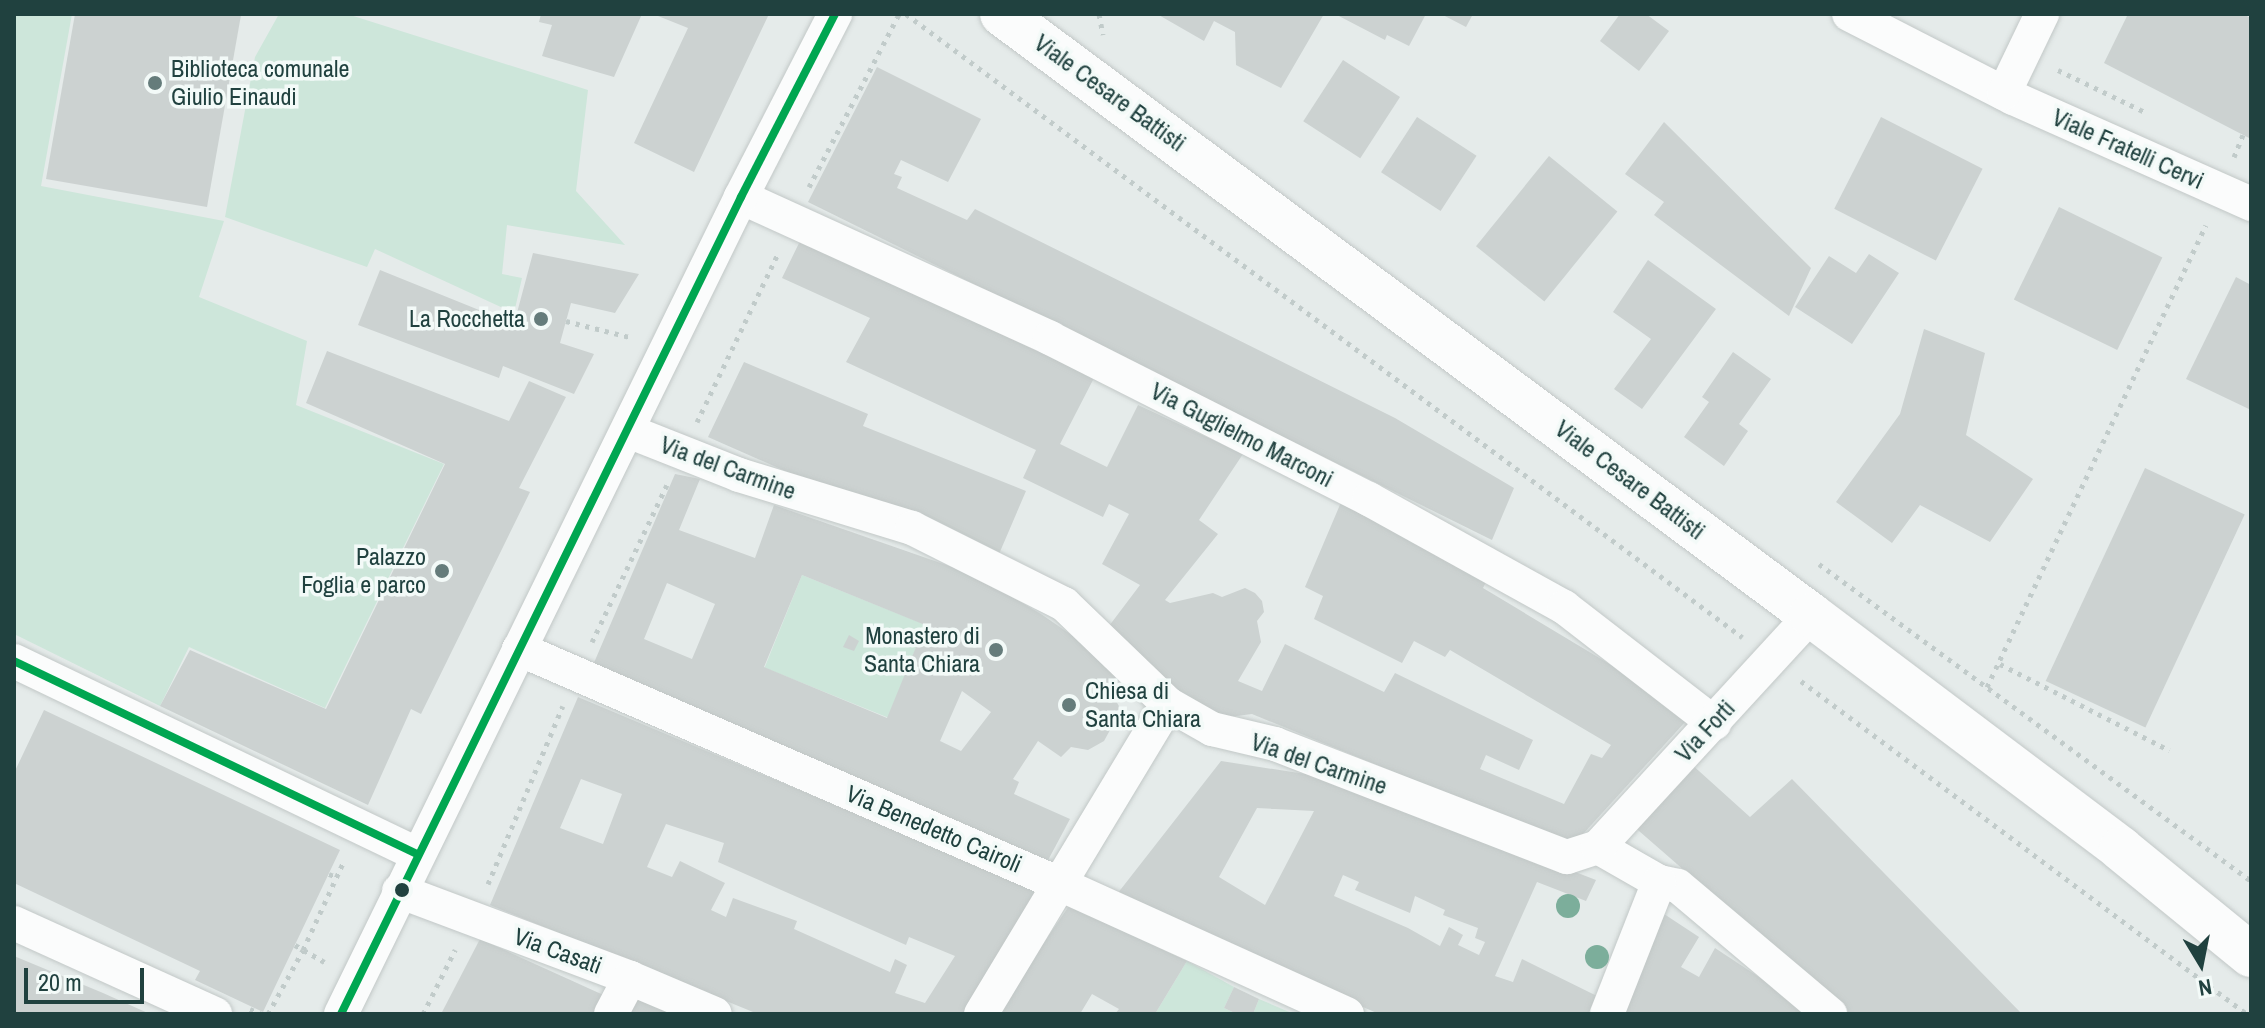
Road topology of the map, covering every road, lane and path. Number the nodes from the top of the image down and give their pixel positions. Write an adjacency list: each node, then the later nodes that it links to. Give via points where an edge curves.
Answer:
1 (835, 14): 10 (street)
2 (899, 14): 12 (path)
3 (906, 14): 19 (path)
4 (1002, 14): 17 (street, Viale Cesare Battisti)
5 (1099, 14): 8 (path)
6 (1849, 14): 9 (street, Viale Fratelli Cervi)
7 (2042, 14): 9 (street)
8 (1104, 40)
9 (2004, 93): 11 (street, Viale Fratelli Cervi)
10 (741, 197): 12 (street, Via Guglielmo Marconi); 15 (street)
11 (2236, 197): 20 (path)
12 (791, 222): 16 (path); 25 (street, Via Guglielmo Marconi, via 1050,338 1369,499 1564,607)
13 (566, 321): 14 (path)
14 (634, 338)
15 (628, 431): 16 (street, Via del Carmine); 18 (street)
16 (682, 452): 22 (path); 24 (street, Via del Carmine, via 912,528 1064,604)
17 (1811, 615): 19 (street, Via Forti); 39 (street, Viale Cesare Battisti, via 2121,849)
18 (519, 649): 22 (street, Via Benedetto Cairoli); 28 (street)
19 (1771, 658): 25 (street, Via Forti); 52 (path)
20 (2000, 664): 23 (path); 26 (path)
21 (16, 667): 28 (street)
22 (576, 675): 33 (street, Via Benedetto Cairoli); 35 (path)
23 (1987, 687)
24 (1168, 704): 27 (street, Via del Carmine, via 1212,729 1275,744 1567,857); 33 (street)
25 (1714, 723): 27 (street, Via Forti)
26 (2169, 750)
27 (1598, 847): 32 (street)
28 (416, 854): 34 (street)
29 (346, 855): 31 (path)
30 (329, 874): 31 (path)
31 (337, 877): 38 (path)
32 (1659, 882): 50 (street); 51 (street, via 1678,886)
33 (1062, 885): 48 (street); 49 (street, Via Benedetto Cairoli)
34 (399, 891): 35 (street, Via Casati); 44 (street)
35 (471, 918): 41 (street, Via Casati); 45 (path)
36 (14, 923): 42 (street)
37 (295, 945): 38 (path)
38 (303, 950): 40 (path); 43 (path)
39 (2251, 955)
40 (329, 964)
41 (630, 978): 46 (street); 47 (street, Via Casati)
42 (215, 1014)
43 (268, 1014)
44 (341, 1014)
45 (423, 1014)
46 (611, 1014)
47 (715, 1014)
48 (981, 1014)
49 (1347, 1014)
50 (1607, 1014)
51 (1830, 1014)
52 (2247, 1014)

